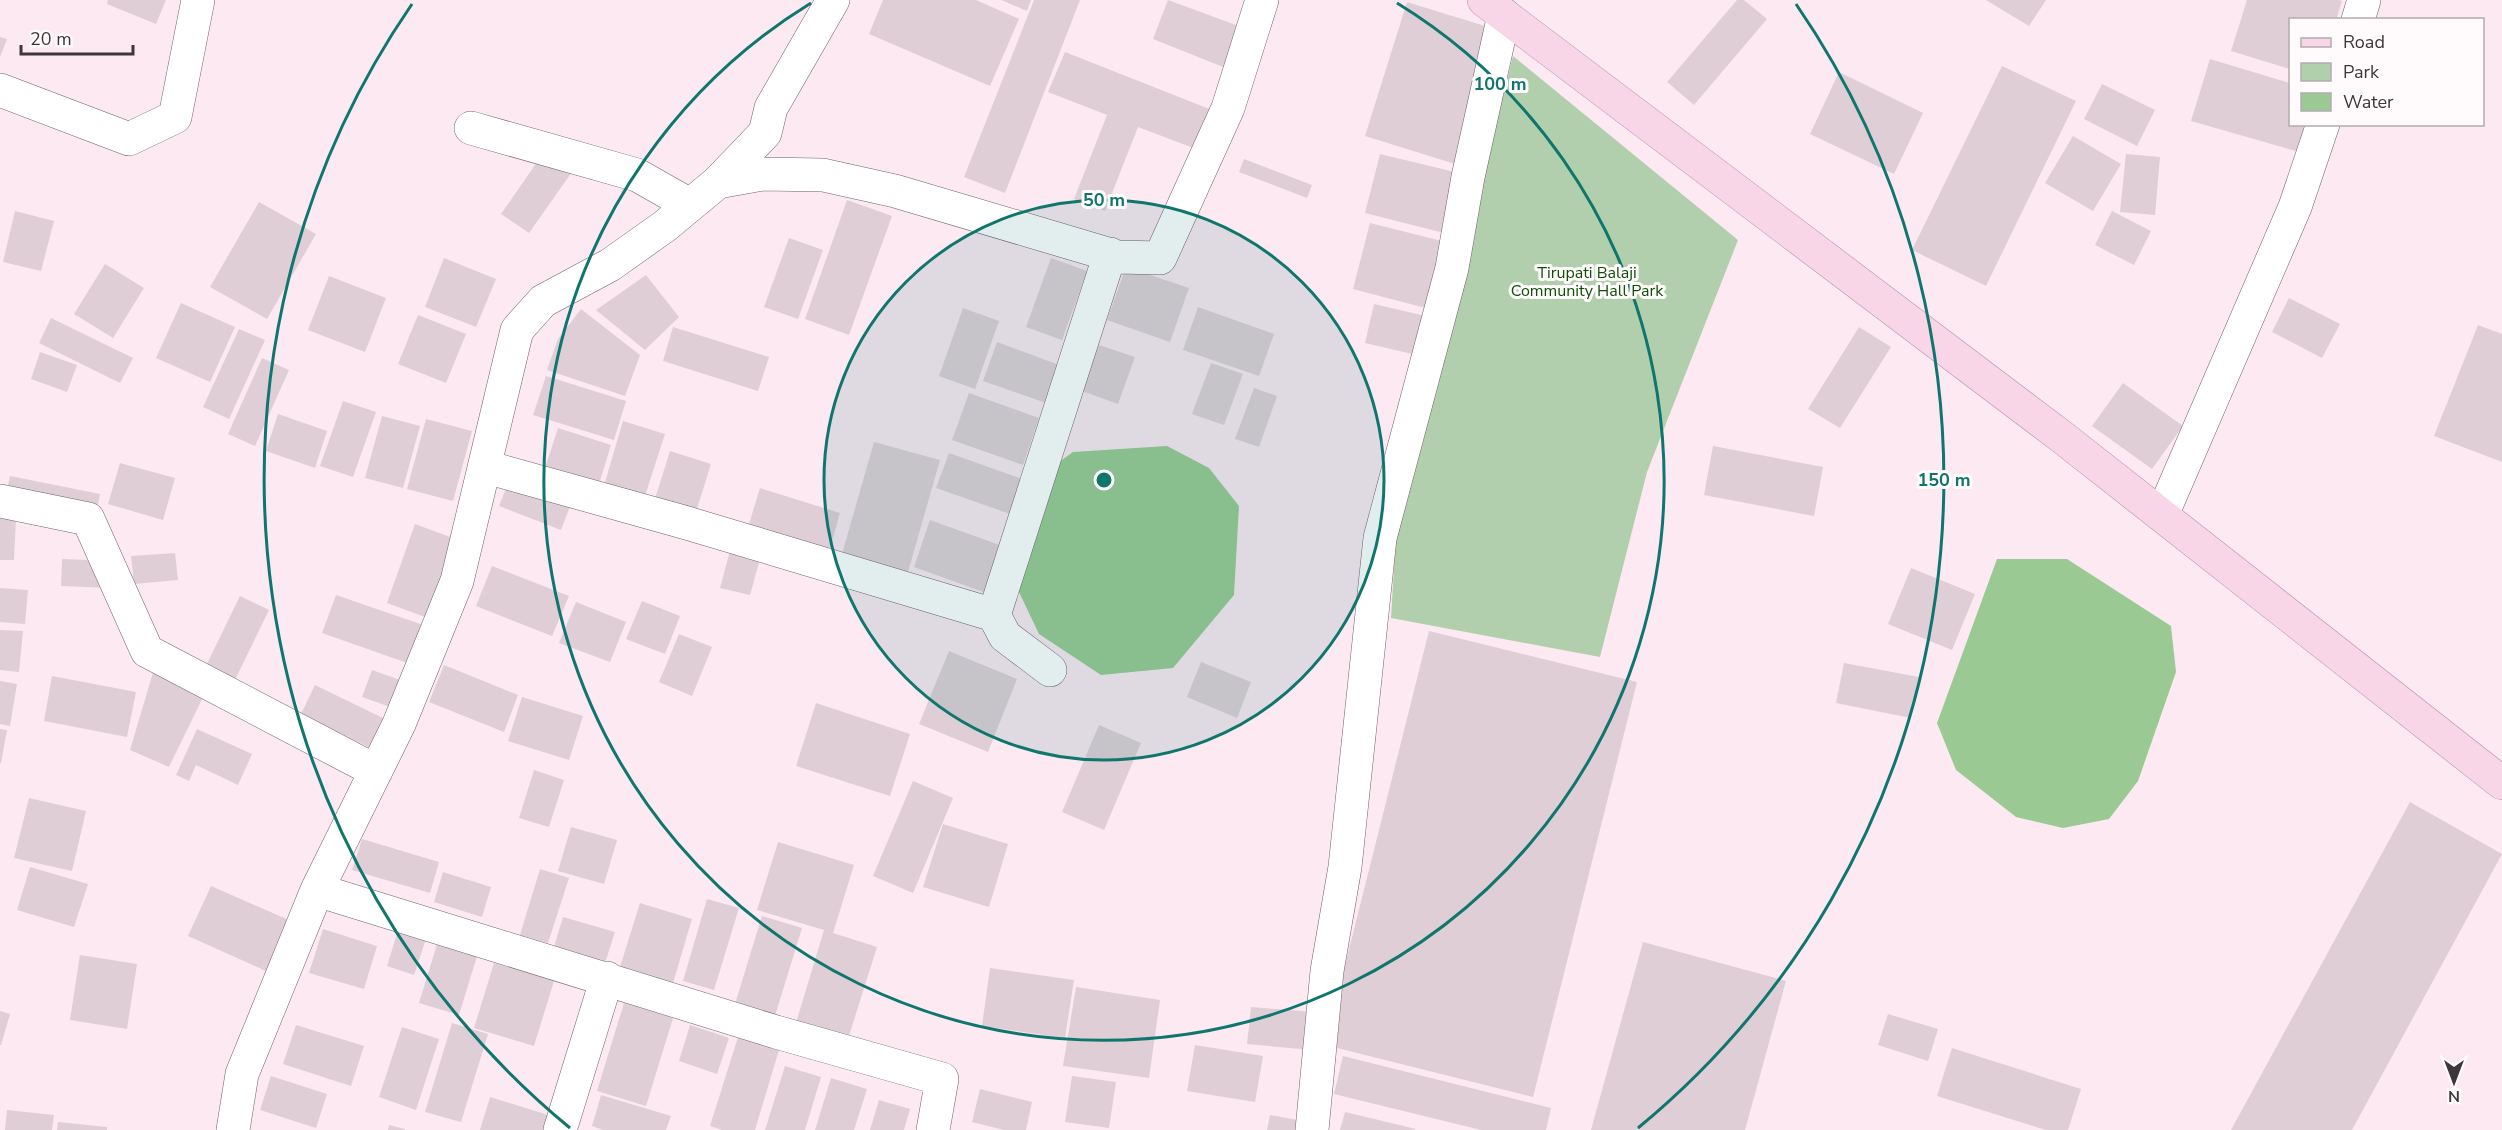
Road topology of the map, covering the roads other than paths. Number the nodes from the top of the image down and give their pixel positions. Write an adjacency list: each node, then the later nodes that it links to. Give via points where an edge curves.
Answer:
1 (198, 0): 7 (street, via 175,117 129,139)
2 (833, 0): 10 (street, via 771,108 765,132)
3 (1262, 0): 12 (street, via 1228,108 1160,258)
4 (2364, 0): 6 (street)
5 (1494, 8): 15 (main road); 25 (street, via 1452,268 1380,538 1345,867 1327,971)
6 (2359, 18)
7 (0, 90)
8 (2322, 126): 15 (street, via 2295,207)
9 (471, 128): 11 (street, via 637,175)
10 (718, 182): 11 (street); 12 (street, via 763,174 823,175 895,191)
11 (690, 205): 13 (street, via 609,265 543,301 517,330)
12 (1110, 254): 16 (street)
13 (486, 467): 16 (street); 18 (street, via 457,581)
14 (0, 501): 18 (street, via 88,519 147,651)
15 (2163, 515): 19 (main road)
16 (994, 615): 17 (street, via 1005,636)
17 (1050, 670)
18 (376, 771): 20 (street)
19 (2502, 783)
20 (317, 890): 21 (street); 22 (street, via 242,1074)
21 (607, 978): 23 (street); 24 (street, via 942,1079)
22 (233, 1130)
23 (560, 1130)
24 (933, 1130)
25 (1312, 1130)

